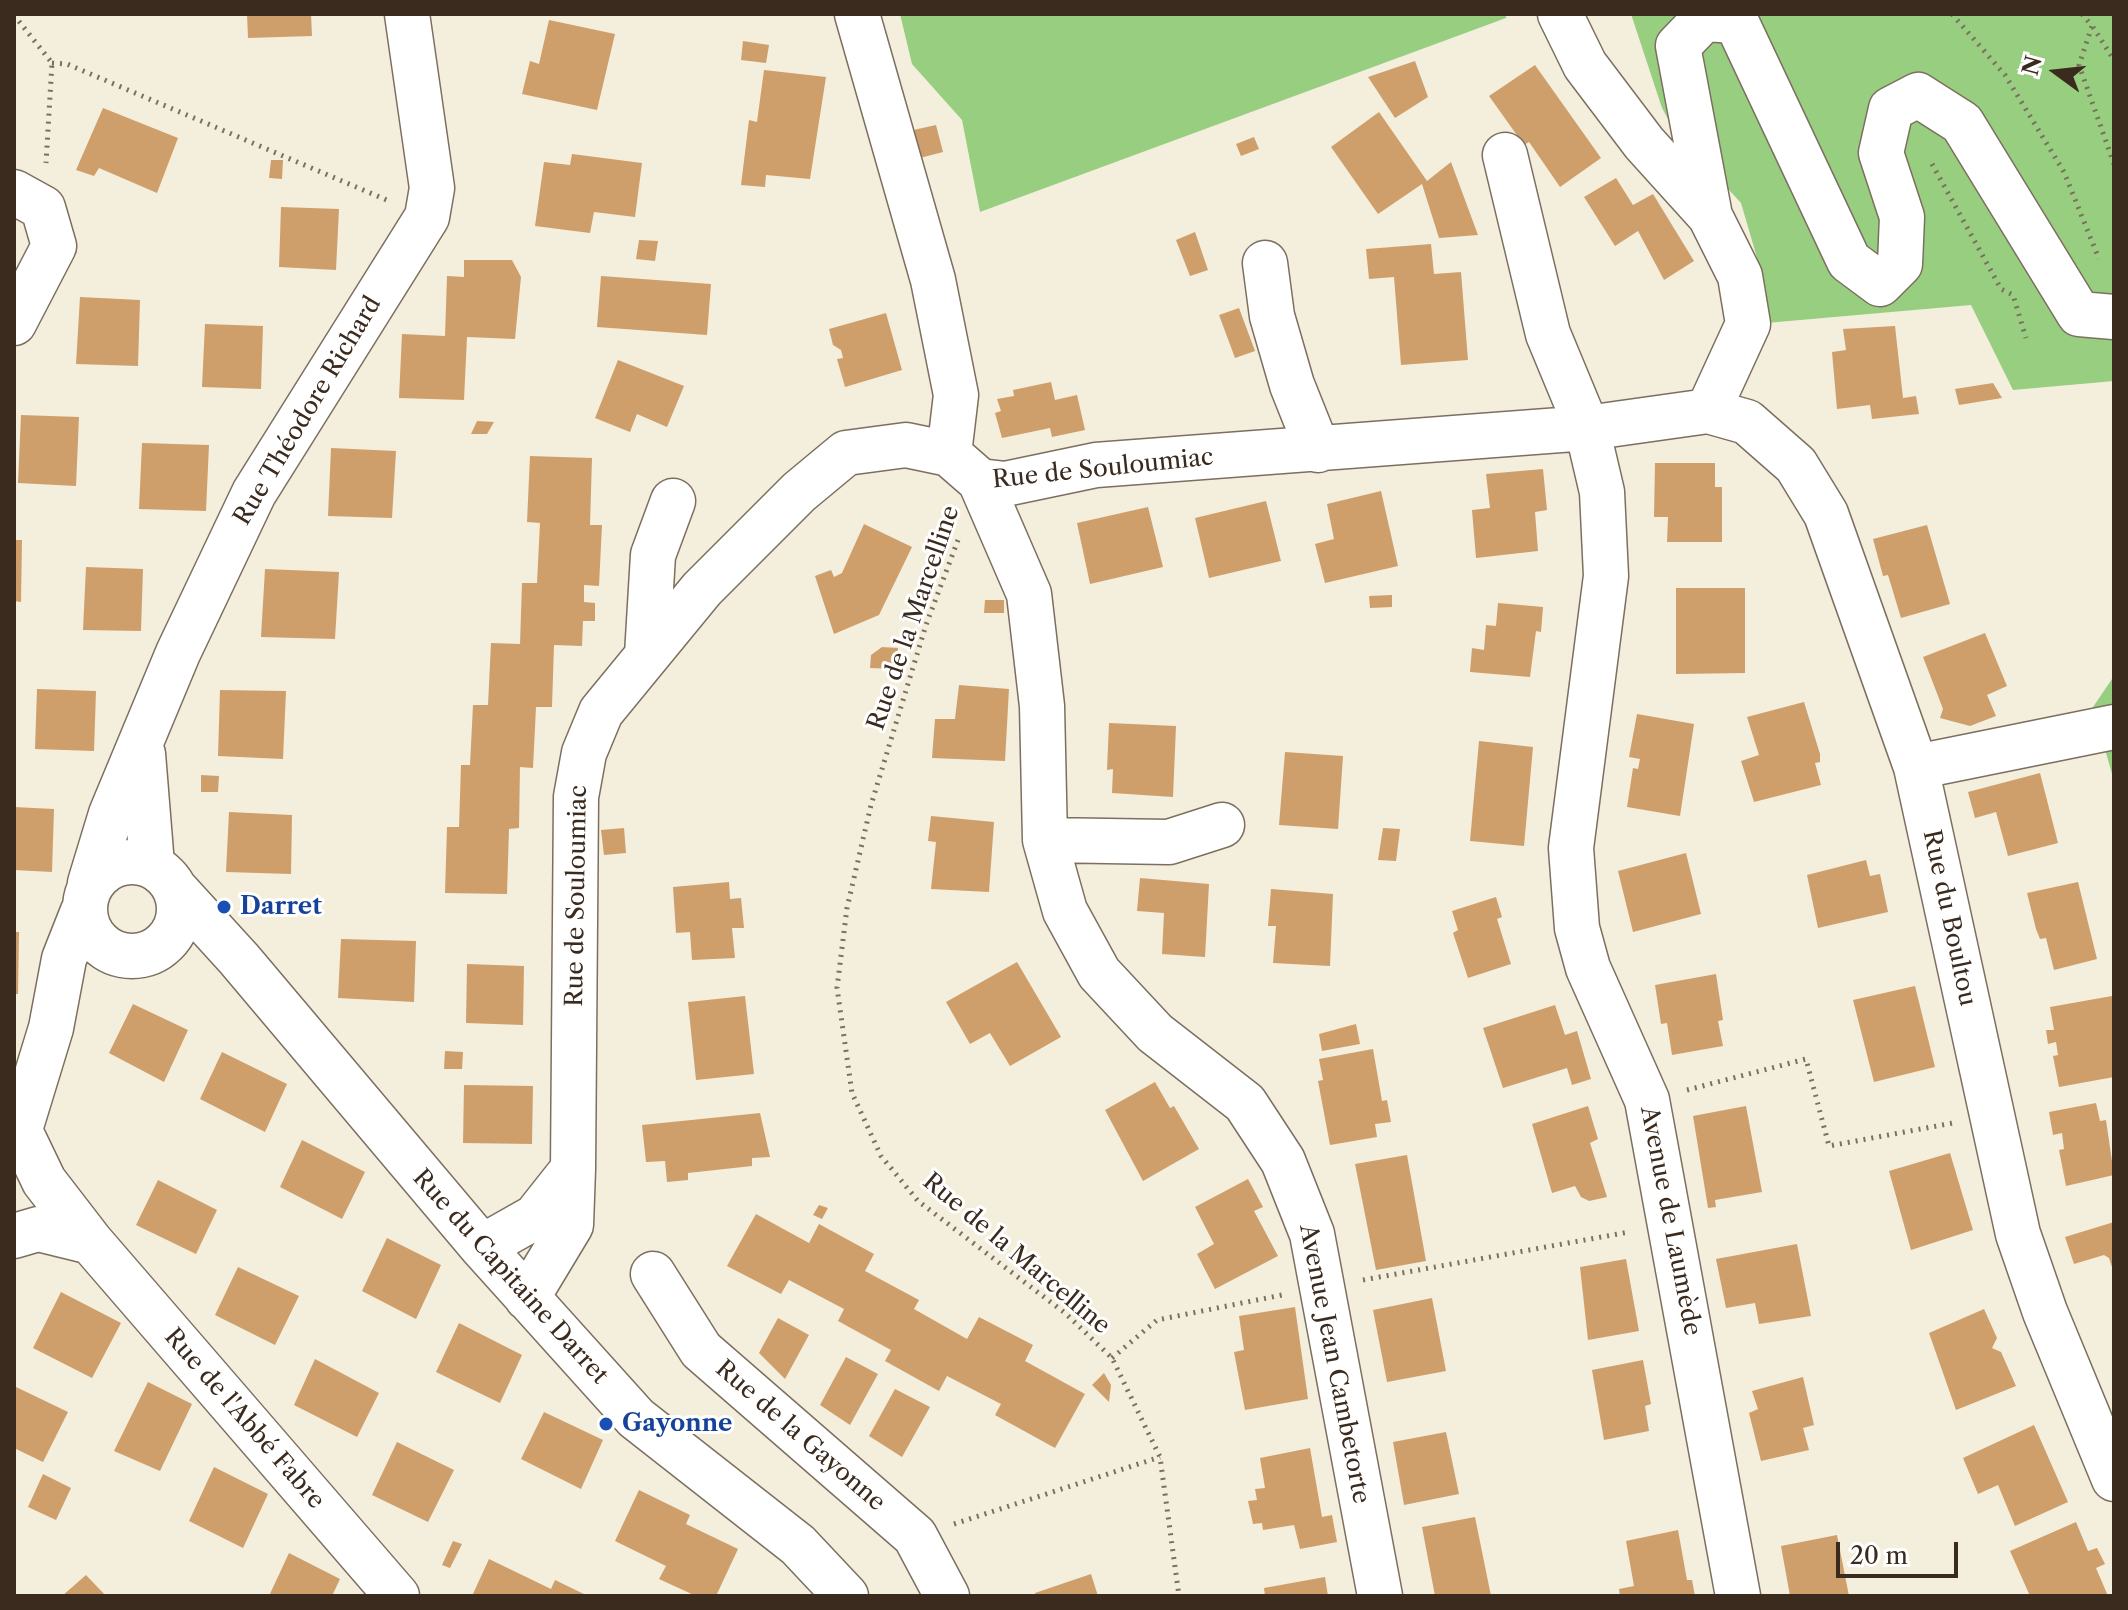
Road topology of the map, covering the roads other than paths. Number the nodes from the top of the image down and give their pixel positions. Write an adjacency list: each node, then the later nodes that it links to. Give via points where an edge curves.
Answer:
1 (407, 14): 17 (street, Rue Théodore Richard, via 432,188 427,217 254,493 178,653)
2 (857, 14): 13 (street, via 933,280)
3 (1560, 14): 6 (street, via 1585,65 1644,143)
4 (1505, 155): 11 (street, Avenue de Laumède, via 1548,334)
5 (28, 200): 9 (street, via 54,246)
6 (1710, 216): 8 (street, via 1678,46 1704,19 1736,21 1849,261 1880,284 1900,264 1902,217 1881,153 1891,109 1918,95 1962,123 2079,314); 10 (street, via 1740,276 1748,324)
7 (1265, 263): 12 (street, via 1272,316)
8 (2114, 317)
9 (14, 323)
10 (1708, 411): 11 (street, Rue de Souloumiac); 18 (street, Rue du Boultou, via 1747,422 1796,465 1826,514)
11 (1587, 428): 12 (street, Rue de Souloumiac); 38 (street, Avenue de Laumède, via 1602,492 1606,576 1571,848 1577,928 1588,968 1647,1100)
12 (1318, 450): 13 (street, Rue de Souloumiac, via 1096,465 1005,484)
13 (965, 467): 15 (street, Rue de Souloumiac, via 906,445 846,453 702,589); 20 (street, Avenue Jean Cambetorte, via 1029,594 1042,706)
14 (673, 501): 15 (street, via 653,555)
15 (647, 655): 27 (street, Rue de Souloumiac, via 601,712 584,753 576,797)
16 (2114, 727): 18 (street)
17 (143, 743): 21 (street, Rue Théodore Richard, via 145,813); 22 (street, Rue Théodore Richard, via 111,814)
18 (1916, 767): 33 (street, Rue du Boultou, via 2018,1234)
19 (1222, 825): 20 (street, via 1169,842)
20 (1045, 840): 37 (street, Avenue Jean Cambetorte, via 1065,911 1099,973 1155,1033 1245,1103 1283,1161 1312,1234)
21 (165, 878): 22 (street, via 118,862); 23 (street, via 178,920); 24 (street, Rue du Capitaine Darret)
22 (86, 897): 23 (street, via 96,943); 25 (street, Rue Théodore Richard, via 64,959)
23 (146, 952): 24 (street); 25 (street, Rue Théodore Richard, via 81,990)
24 (239, 959): 30 (street, Rue du Capitaine Darret)
25 (51, 1028): 26 (street, Rue Théodore Richard)
26 (17, 1140): 29 (street, Rue de l'Abbé Fabre)
27 (573, 1169): 30 (street, via 535,1217); 32 (street, Rue de Souloumiac, via 571,1225)
28 (14, 1236): 29 (street, via 38,1229)
29 (91, 1242): 34 (street, Rue de l'Abbé Fabre)
30 (482, 1247): 32 (street, Rue du Capitaine Darret)
31 (653, 1274): 36 (street, Rue de la Gayonne, via 701,1350 915,1536)
32 (527, 1298): 35 (street, Rue du Capitaine Darret, via 636,1418 798,1545)
33 (2114, 1479)
34 (397, 1596)
35 (846, 1596)
36 (947, 1596)
37 (1380, 1596)
38 (1738, 1596)

